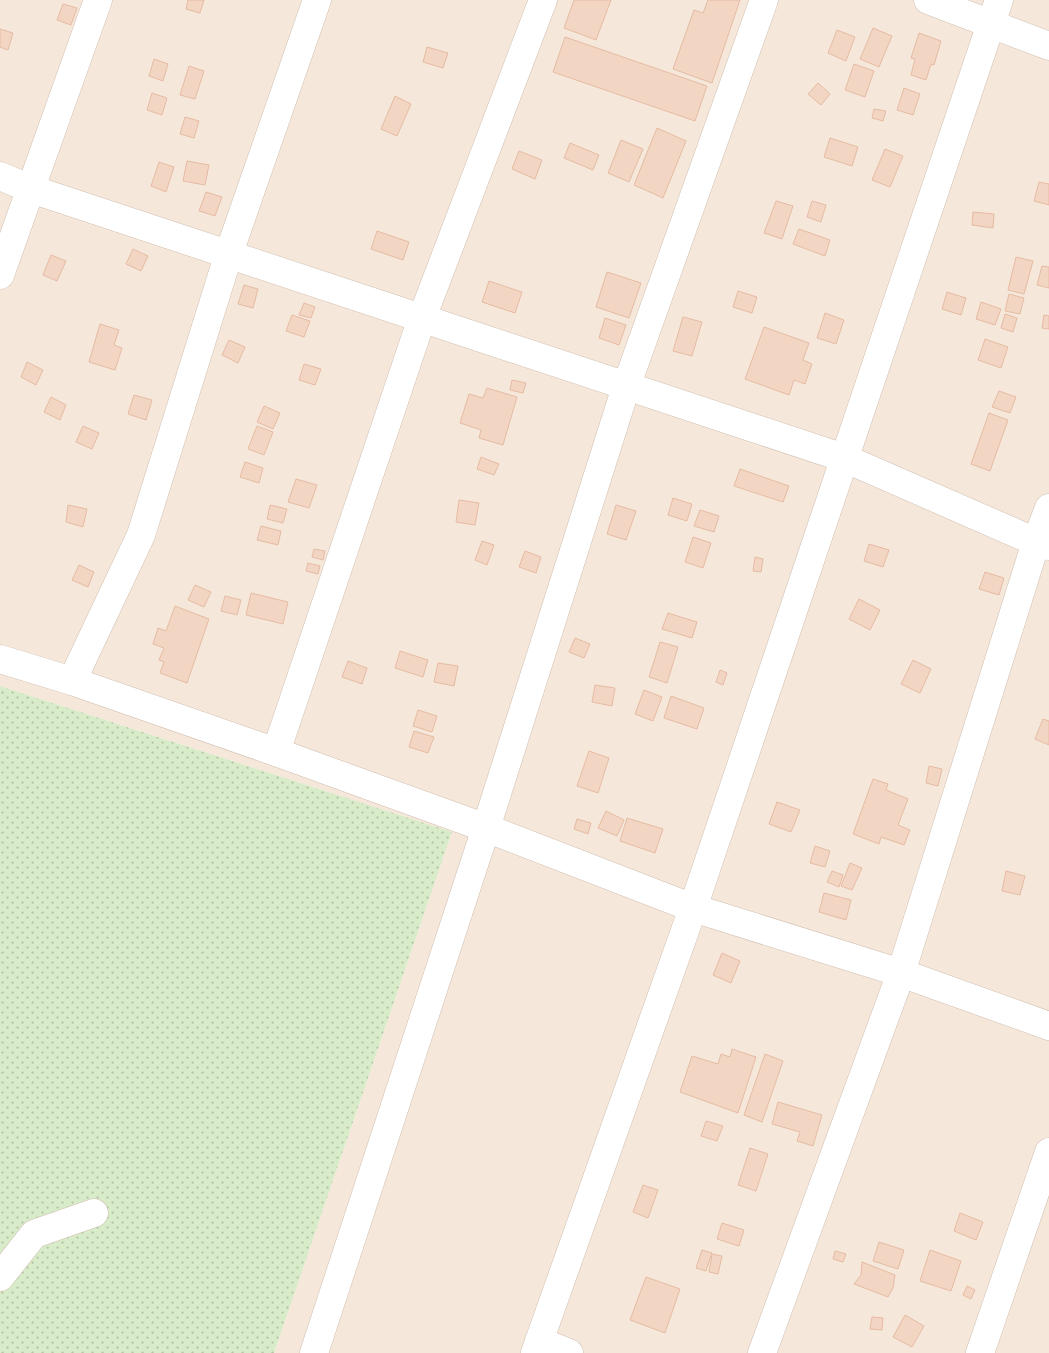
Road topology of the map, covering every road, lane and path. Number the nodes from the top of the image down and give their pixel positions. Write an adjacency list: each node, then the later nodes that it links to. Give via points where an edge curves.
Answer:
1 (98, 0): 9 (street)
2 (317, 0): 10 (street)
3 (543, 0): 12 (street)
4 (764, 0): 13 (street)
5 (928, 0): 6 (street)
6 (995, 12): 7 (street); 14 (street)
7 (1049, 46)
8 (0, 176): 9 (street)
9 (31, 189): 10 (street); 11 (street)
10 (228, 253): 12 (street); 18 (street, via 141,535)
11 (0, 275)
12 (422, 318): 13 (street); 19 (street)
13 (626, 387): 14 (street); 20 (street)
14 (844, 458): 16 (street); 21 (street)
15 (1049, 508): 16 (street)
16 (1042, 544): 22 (street)
17 (0, 659): 18 (street)
18 (72, 681): 19 (street)
19 (276, 752): 20 (street)
20 (486, 828): 21 (street); 28 (street)
21 (693, 908): 22 (street); 27 (street)
22 (901, 973): 23 (street); 30 (street)
23 (1049, 1026)
24 (1049, 1152): 31 (street)
25 (94, 1213): 26 (street, via 34,1234)
26 (0, 1277)
27 (537, 1347): 29 (street)
28 (314, 1353)
29 (570, 1353)
30 (762, 1353)
31 (980, 1353)

